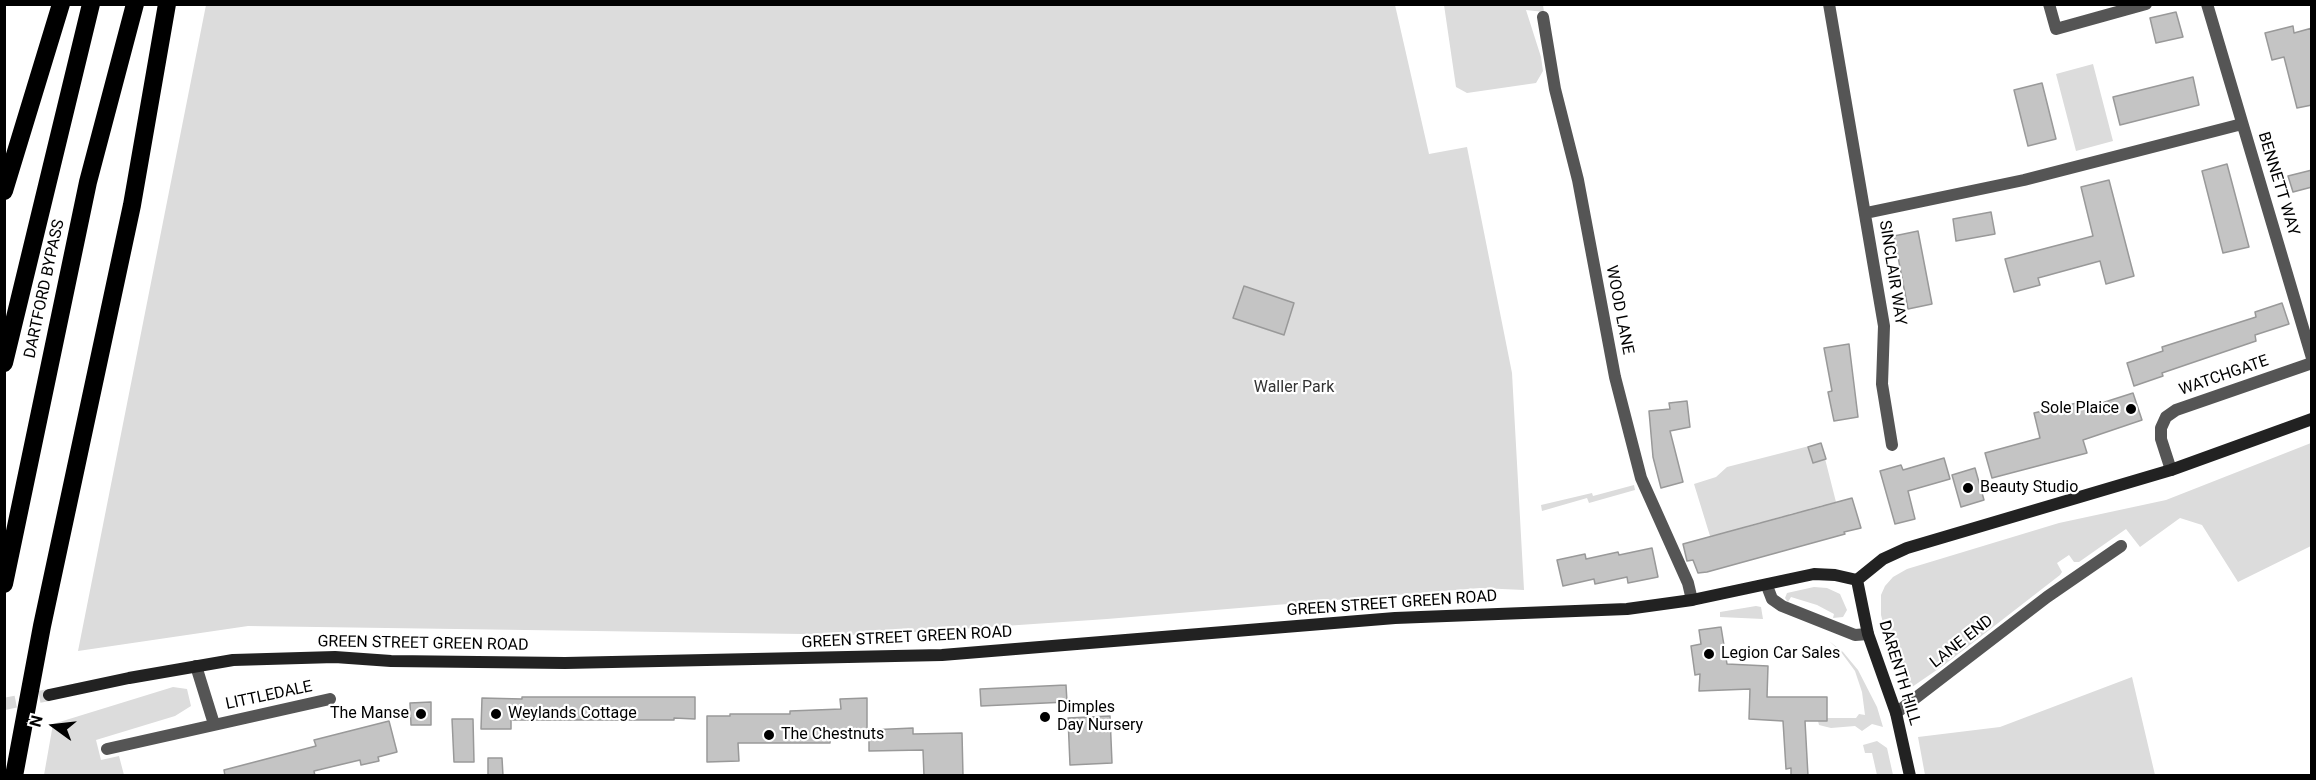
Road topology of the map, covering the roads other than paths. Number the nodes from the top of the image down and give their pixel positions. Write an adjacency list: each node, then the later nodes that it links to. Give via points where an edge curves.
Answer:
1 (61, 4): 12 (highway)
2 (92, 4): 15 (highway, DARTFORD BYPASS)
3 (135, 4): 22 (highway, DARTFORD BYPASS, via 88,182)
4 (167, 4): 32 (highway, via 132,205)
5 (2049, 4): 6 (street, via 2056,29)
6 (2146, 4)
7 (2207, 4): 10 (street, BENNETT WAY)
8 (1833, 5): 13 (street, SINCLAIR WAY)
9 (1543, 17): 24 (street, WOOD LANE, via 1555,89 1641,478)
10 (2242, 124): 11 (street, BENNETT WAY); 14 (street, BENNETT WAY)
11 (2024, 180): 13 (street, SINCLAIR WAY)
12 (4, 191)
13 (1866, 213): 18 (street, SINCLAIR WAY, via 1884,326 1882,384)
14 (2312, 358)
15 (4, 363)
16 (2312, 363): 19 (street, WATCHGATE, via 2176,410 2166,417 2161,439)
17 (2312, 419): 19 (main road)
18 (1892, 445)
19 (2170, 470): 21 (main road, via 1907,548 1883,558)
20 (2121, 546): 29 (street, LANE END, via 2047,597)
21 (1857, 580): 23 (main road, GREEN STREET GREEN ROAD, via 1814,574); 25 (main road, DARENTH HILL)
22 (4, 584)
23 (1767, 586): 24 (main road, GREEN STREET GREEN ROAD); 25 (street, via 1773,600 1805,616 1855,635)
24 (1692, 600): 26 (main road, GREEN STREET GREEN ROAD, via 1627,609 1395,618 942,655 565,663 282,658)
25 (1868, 634): 29 (main road, DARENTH HILL)
26 (196, 666): 27 (main road, GREEN STREET GREEN ROAD); 30 (street, LITTLEDALE)
27 (49, 695)
28 (330, 699): 30 (street, LITTLEDALE)
29 (1896, 713): 33 (main road, DARENTH HILL)
30 (214, 724): 31 (street, LITTLEDALE)
31 (107, 749)
32 (14, 776)
33 (1910, 776)

